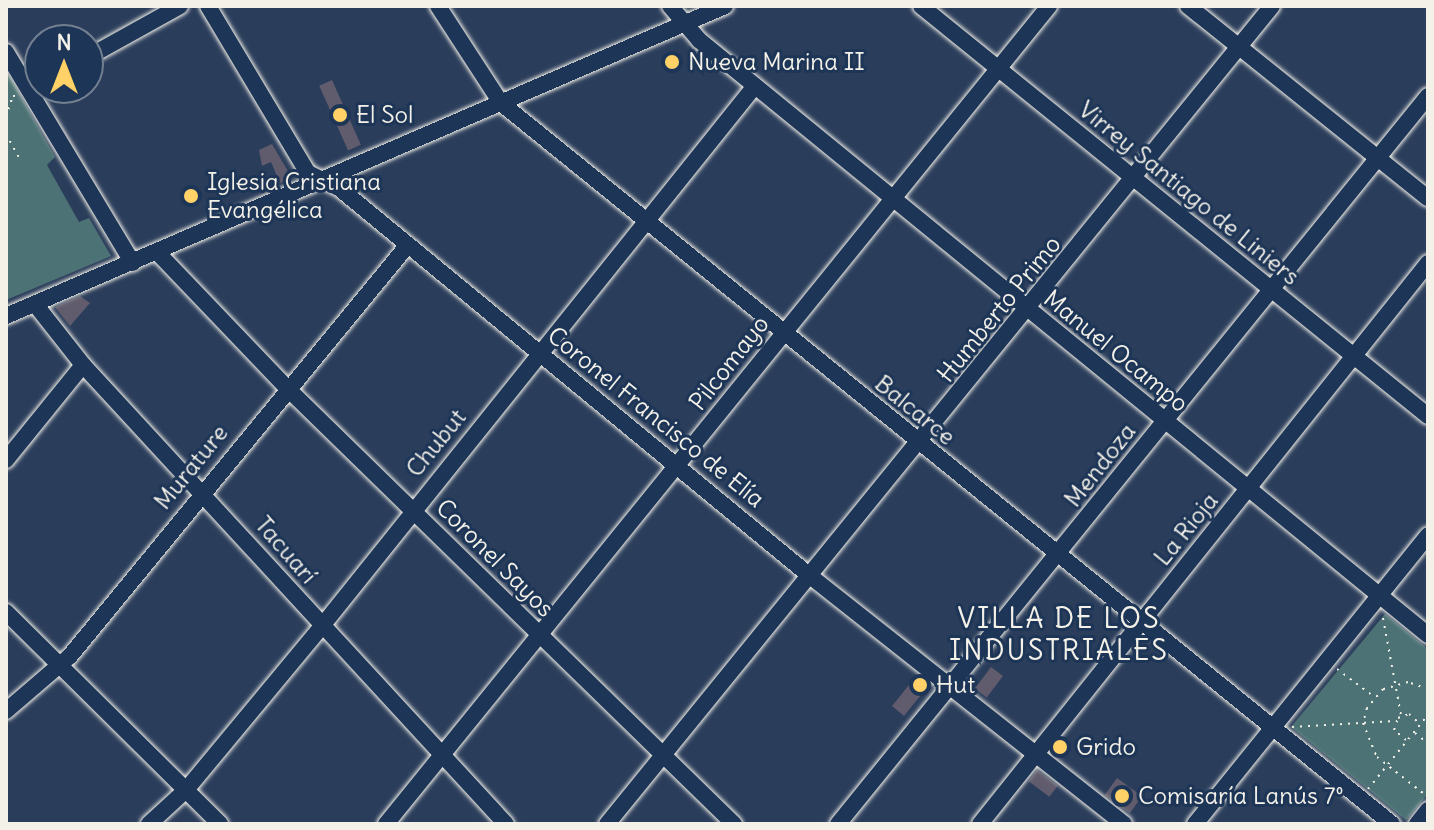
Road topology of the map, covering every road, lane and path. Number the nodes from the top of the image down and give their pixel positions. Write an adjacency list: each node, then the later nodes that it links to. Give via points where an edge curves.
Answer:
1 (180, 6): 12 (street)
2 (208, 6): 26 (street, Coronel Francisco de Elía, via 308,173)
3 (438, 6): 19 (street, Balcarce)
4 (670, 6): 10 (street, Manuel Ocampo)
5 (725, 6): 10 (street)
6 (921, 6): 14 (street, Virrey Santiago de Liniers)
7 (1049, 6): 14 (street, Pilcomayo)
8 (1188, 6): 11 (street)
9 (1272, 6): 11 (street, Humberto Primo)
10 (685, 26): 16 (street, Manuel Ocampo); 19 (street)
11 (1238, 47): 24 (street); 25 (street, Humberto Primo)
12 (104, 48)
13 (6, 52): 15 (street)
14 (997, 70): 25 (street, Virrey Santiago de Liniers); 27 (street, Pilcomayo)
15 (24, 85)
16 (755, 86): 27 (street, Manuel Ocampo); 29 (street, Chubut)
17 (24, 94): 21 (path)
18 (1428, 96): 24 (street, Mendoza)
19 (501, 103): 26 (street); 29 (street, Balcarce)
20 (36, 104): 32 (street)
21 (6, 117)
22 (6, 134): 23 (path)
23 (19, 157)
24 (1378, 160): 28 (street); 34 (street, Mendoza)
25 (1134, 179): 34 (street, Virrey Santiago de Liniers); 36 (street, Humberto Primo)
26 (325, 182): 30 (street, Coronel Francisco de Elía); 31 (street)
27 (892, 197): 36 (street, Manuel Ocampo); 38 (street, Pilcomayo)
28 (1428, 198)
29 (649, 221): 38 (street, Balcarce); 39 (street, Chubut)
30 (407, 246): 39 (street, Coronel Francisco de Elía); 42 (street, Murature)
31 (158, 253): 32 (street); 42 (street, Coronel Sayos)
32 (133, 263): 35 (street)
33 (1428, 263): 40 (street, La Rioja)
34 (1270, 289): 40 (street, Virrey Santiago de Liniers); 44 (street, Mendoza)
35 (35, 304): 37 (street); 41 (street, Tacuarí)
36 (1028, 311): 44 (street, Manuel Ocampo); 45 (street, Humberto Primo)
37 (6, 316)
38 (783, 334): 45 (street, Balcarce); 47 (street, Pilcomayo)
39 (540, 353): 47 (street, Coronel Francisco de Elía); 50 (street, Chubut)
40 (1353, 356): 43 (street, Virrey Santiago de Liniers); 48 (street, La Rioja)
41 (83, 365): 46 (street); 49 (street, Tacuarí)
42 (286, 387): 49 (street, Murature); 50 (street, Coronel Sayos)
43 (1428, 416)
44 (1165, 421): 48 (street, Manuel Ocampo); 52 (street, Mendoza)
45 (920, 445): 52 (street, Balcarce); 53 (street, Humberto Primo)
46 (6, 460)
47 (680, 464): 53 (street, Coronel Francisco de Elía); 58 (street, Pilcomayo)
48 (1249, 488): 54 (street, Manuel Ocampo); 56 (street, La Rioja)
49 (202, 490): 57 (street, Tacuarí); 61 (street, Murature)
50 (413, 509): 57 (street, Chubut); 58 (street, Coronel Sayos)
51 (1428, 535): 54 (street)
52 (1057, 557): 56 (street, Balcarce); 63 (street, Mendoza)
53 (810, 576): 63 (street, Coronel Francisco de Elía); 77 (street, Humberto Primo)
54 (1379, 596): 59 (street, Manuel Ocampo); 60 (street); 62 (path)
55 (6, 612): 61 (street)
56 (1139, 624): 72 (street, Balcarce); 78 (street, La Rioja)
57 (322, 626): 76 (street, Tacuarí); 80 (street, Chubut)
58 (536, 635): 76 (street, Pilcomayo); 77 (street, Coronel Sayos)
59 (1428, 635)
60 (1326, 661): 65 (path); 72 (street)
61 (61, 666): 66 (street, Murature); 80 (street)
62 (1395, 683): 64 (path); 65 (path); 67 (path)
63 (948, 685): 78 (street, Coronel Francisco de Elía); 84 (street, Mendoza)
64 (1428, 689)
65 (1374, 697): 70 (path)
66 (6, 711)
67 (1401, 715): 69 (path); 71 (path, via 1413,715)
68 (1428, 715): 71 (path)
69 (1395, 721): 70 (path); 74 (path, via 1396,734)
70 (1363, 723): 72 (path); 79 (path, via 1369,745)
71 (1420, 725): 73 (path)
72 (1272, 728): 82 (street, Balcarce); 93 (street)
73 (1414, 732): 74 (path); 75 (path)
74 (1407, 740): 79 (path)
75 (1428, 743)
76 (441, 754): 87 (street, Pilcomayo); 88 (street, Tacuarí)
77 (661, 754): 89 (street, Humberto Primo); 90 (street, Coronel Sayos)
78 (1036, 754): 91 (street, La Rioja); 92 (street, Coronel Francisco de Elía)
79 (1387, 765): 81 (path); 82 (path)
80 (186, 790): 85 (street, Chubut); 86 (street)
81 (1428, 797)
82 (1361, 799): 94 (street, Balcarce)
83 (1428, 810): 95 (street)
84 (843, 822)
85 (149, 824)
86 (220, 824)
87 (386, 824)
88 (506, 824)
89 (607, 824)
90 (734, 824)
91 (980, 824)
92 (1124, 824)
93 (1195, 824)
94 (1392, 824)
95 (1417, 824)

